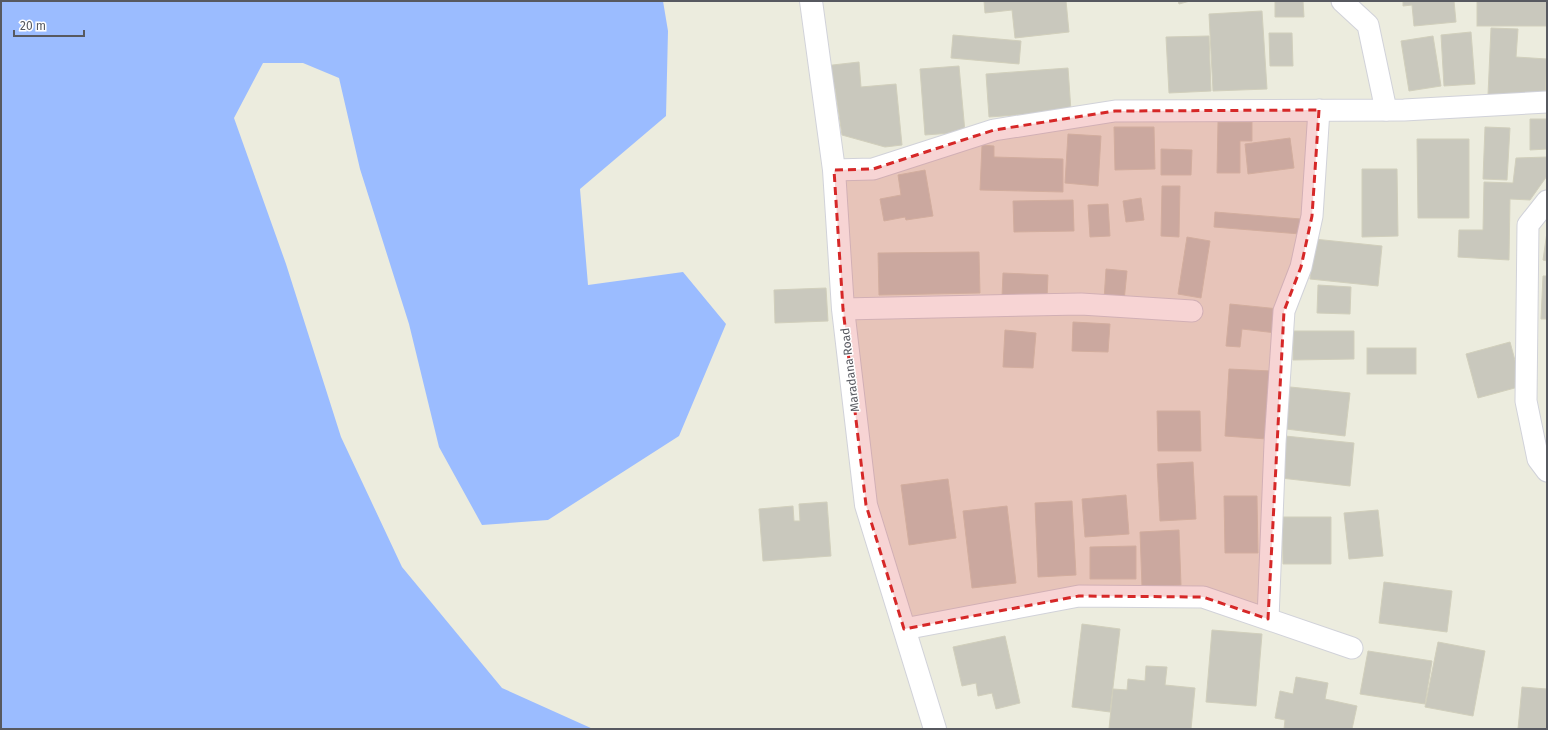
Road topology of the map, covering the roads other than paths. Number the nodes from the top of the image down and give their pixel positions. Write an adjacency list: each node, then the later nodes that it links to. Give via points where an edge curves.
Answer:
1 (811, 1): 6 (street, Maradana Road)
2 (1342, 1): 5 (street, via 1368,25)
3 (1547, 102): 5 (street)
4 (1319, 110): 5 (street); 6 (street, via 1115,110 994,130 873,170); 11 (street, via 1312,216 1301,267 1284,311 1275,443)
5 (1386, 110)
6 (834, 170): 8 (street, Maradana Road)
7 (1547, 201): 10 (street, via 1528,225 1526,401 1538,459)
8 (843, 309): 9 (street, via 1081,304); 12 (street, Maradana Road, via 866,506)
9 (1192, 311)
10 (1547, 471)
11 (1268, 619): 12 (street, via 1203,597 1079,596); 13 (street)
12 (904, 629): 14 (street, Maradana Road)
13 (1352, 648)
14 (935, 729)

